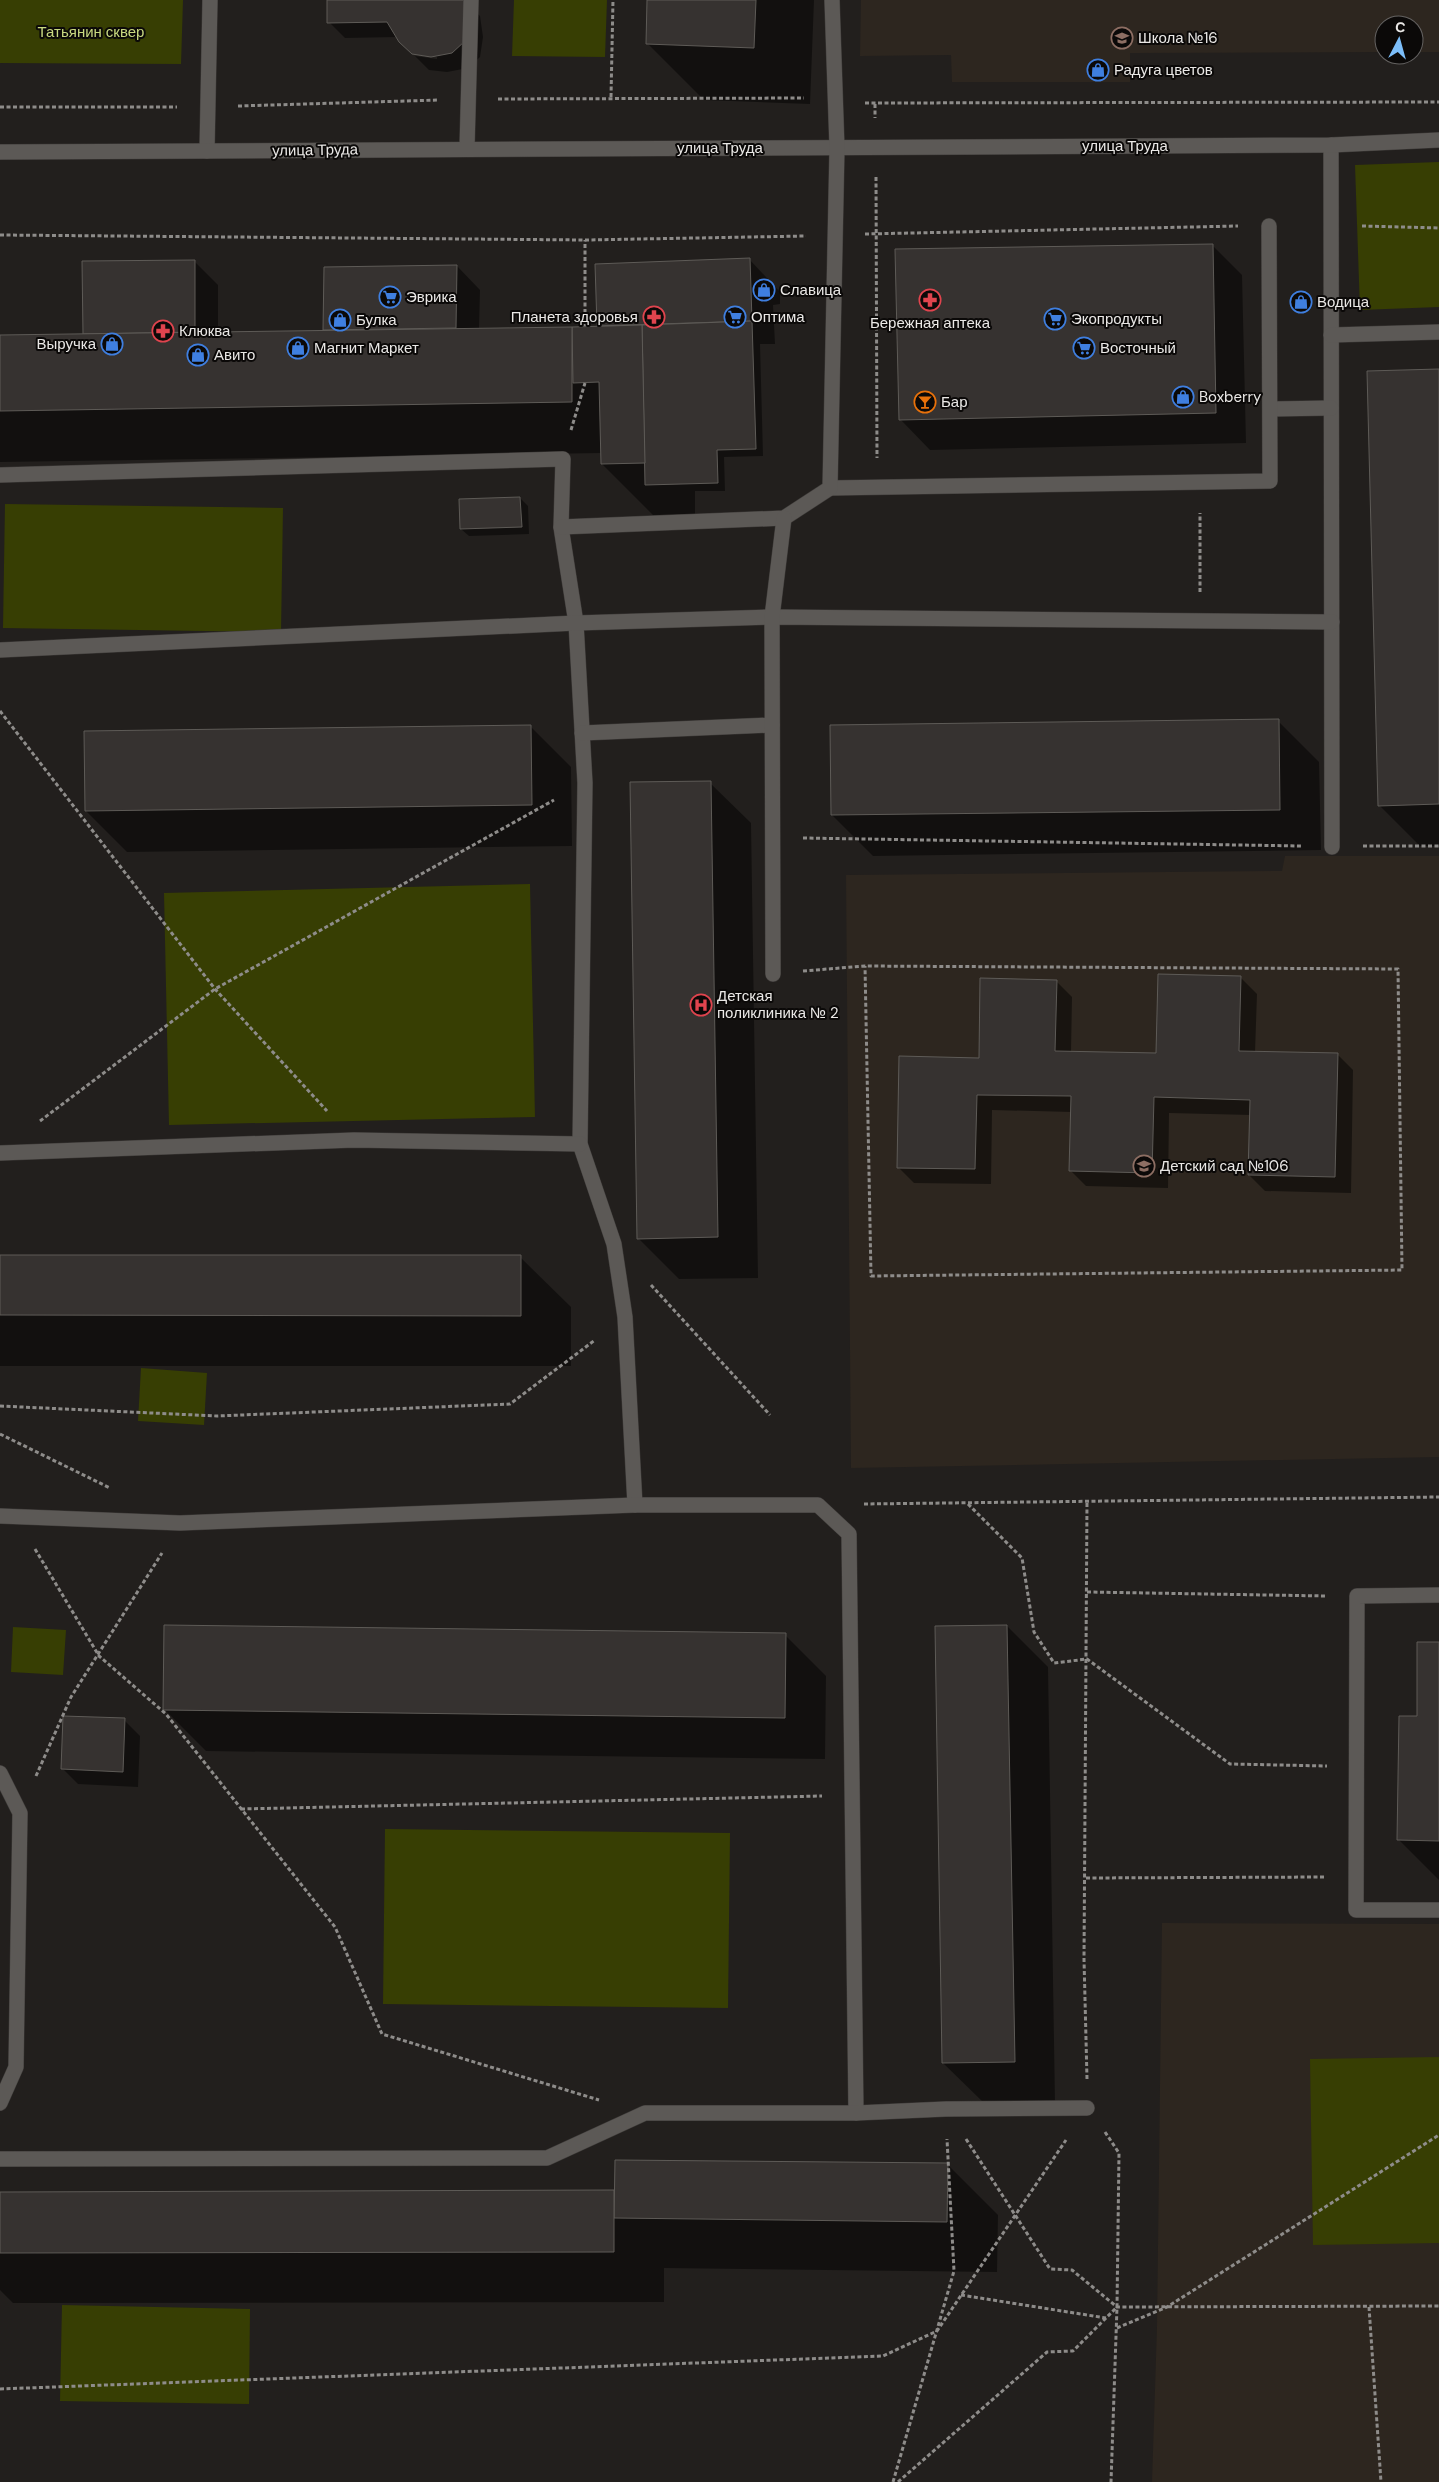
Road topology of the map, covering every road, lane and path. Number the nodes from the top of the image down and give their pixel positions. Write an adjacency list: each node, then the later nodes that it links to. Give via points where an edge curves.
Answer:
1 (210, 0): 10 (street)
2 (471, 0): 6 (street)
3 (613, 0): 5 (path)
4 (832, 0): 7 (street)
5 (611, 97): 6 (path); 7 (path, via 804,98)
6 (468, 100): 10 (path); 15 (street)
7 (834, 102): 9 (path); 16 (street)
8 (1439, 102): 9 (path)
9 (875, 104): 14 (path)
10 (208, 106): 11 (path); 17 (street)
11 (0, 108)
12 (1439, 140): 13 (street, улица Труда)
13 (1331, 145): 14 (street, улица Труда); 19 (street)
14 (876, 147): 16 (street, улица Труда); 24 (path)
15 (467, 148): 16 (street, улица Труда); 17 (street, улица Труда)
16 (837, 148): 23 (street)
17 (207, 151): 18 (street, улица Труда)
18 (0, 152)
19 (1332, 225): 21 (path); 28 (street)
20 (1269, 226): 24 (path); 31 (street)
21 (1439, 228)
22 (0, 234): 25 (path)
23 (834, 234): 24 (path); 25 (path); 36 (street)
24 (876, 234): 35 (path)
25 (584, 240): 26 (path)
26 (584, 326)
27 (1439, 332): 28 (street)
28 (1331, 335): 30 (street)
29 (585, 383): 32 (path)
30 (1331, 408): 31 (street); 41 (street)
31 (1270, 409): 34 (street, via 1270,481)
32 (563, 459): 33 (street); 38 (street)
33 (0, 475)
34 (1200, 482): 35 (street); 40 (path)
35 (877, 487): 36 (street)
36 (830, 488): 37 (street)
37 (784, 518): 38 (street); 39 (street)
38 (561, 527): 42 (street)
39 (772, 617): 40 (street); 42 (street); 45 (street)
40 (1199, 621): 41 (street)
41 (1332, 622): 50 (street)
42 (576, 623): 43 (street); 46 (street)
43 (0, 650)
44 (0, 711): 53 (path)
45 (772, 725): 46 (street); 48 (street)
46 (582, 734): 47 (street)
47 (585, 783): 53 (path); 56 (street)
48 (772, 838): 50 (path); 52 (street)
49 (1439, 846): 50 (path)
50 (1332, 847)
51 (865, 966): 51 (path, via 1398,969 1402,1270 871,1276); 52 (path)
52 (773, 974)
53 (215, 989): 54 (path); 55 (path)
54 (32, 1127)
55 (354, 1140): 56 (street); 57 (street)
56 (580, 1144): 58 (street)
57 (0, 1153)
58 (614, 1244): 59 (street); 61 (path)
59 (625, 1317): 60 (path, via 510,1404 217,1416); 67 (street)
60 (0, 1406)
61 (770, 1415)
62 (0, 1434): 63 (path)
63 (112, 1489)
64 (1439, 1497): 65 (path)
65 (1088, 1502): 66 (path); 71 (path)
66 (968, 1504): 68 (path); 75 (path, via 1022,1558 1034,1632 1054,1663)
67 (635, 1505): 68 (street); 70 (street)
68 (818, 1505): 78 (street, via 849,1534)
69 (8, 1516): 70 (street); 74 (path)
70 (180, 1523): 74 (path)
71 (1087, 1592): 73 (path); 75 (path)
72 (1439, 1595): 73 (street)
73 (1357, 1596): 76 (street)
74 (99, 1656): 79 (path, via 166,1714); 80 (path, via 71,1697)
75 (1087, 1659): 76 (path, via 1230,1764); 82 (path)
76 (1357, 1766): 81 (street)
77 (0, 1773): 80 (street)
78 (852, 1796): 79 (path); 88 (street)
79 (241, 1808): 87 (path, via 335,1927 382,2034)
80 (20, 1813): 84 (street, via 16,2067)
81 (1356, 1876): 82 (path); 83 (street, via 1356,1910)
82 (1086, 1878): 85 (path)
83 (1439, 1910)
84 (0, 2103)
85 (1087, 2108): 86 (street); 91 (path); 94 (path, via 1119,2153)
86 (946, 2109): 88 (street); 91 (path); 99 (path, via 954,2271)
87 (645, 2113): 88 (street); 90 (street, via 547,2158)
88 (856, 2114)
89 (1439, 2135): 95 (path)
90 (0, 2159)
91 (1016, 2217): 92 (path); 94 (path, via 1050,2269 1072,2270)
92 (961, 2295): 97 (path); 99 (path)
93 (1439, 2306): 96 (path)
94 (1117, 2307): 95 (path); 97 (path); 98 (path)
95 (1167, 2307): 96 (path); 98 (path)
96 (1369, 2307): 104 (path)
97 (1106, 2318): 102 (path, via 1074,2351 1047,2352)
98 (1117, 2328): 103 (path)
99 (936, 2331): 100 (path, via 883,2356); 101 (path)
100 (0, 2389)
101 (893, 2482)
102 (898, 2482)
103 (1111, 2482)
104 (1381, 2482)

